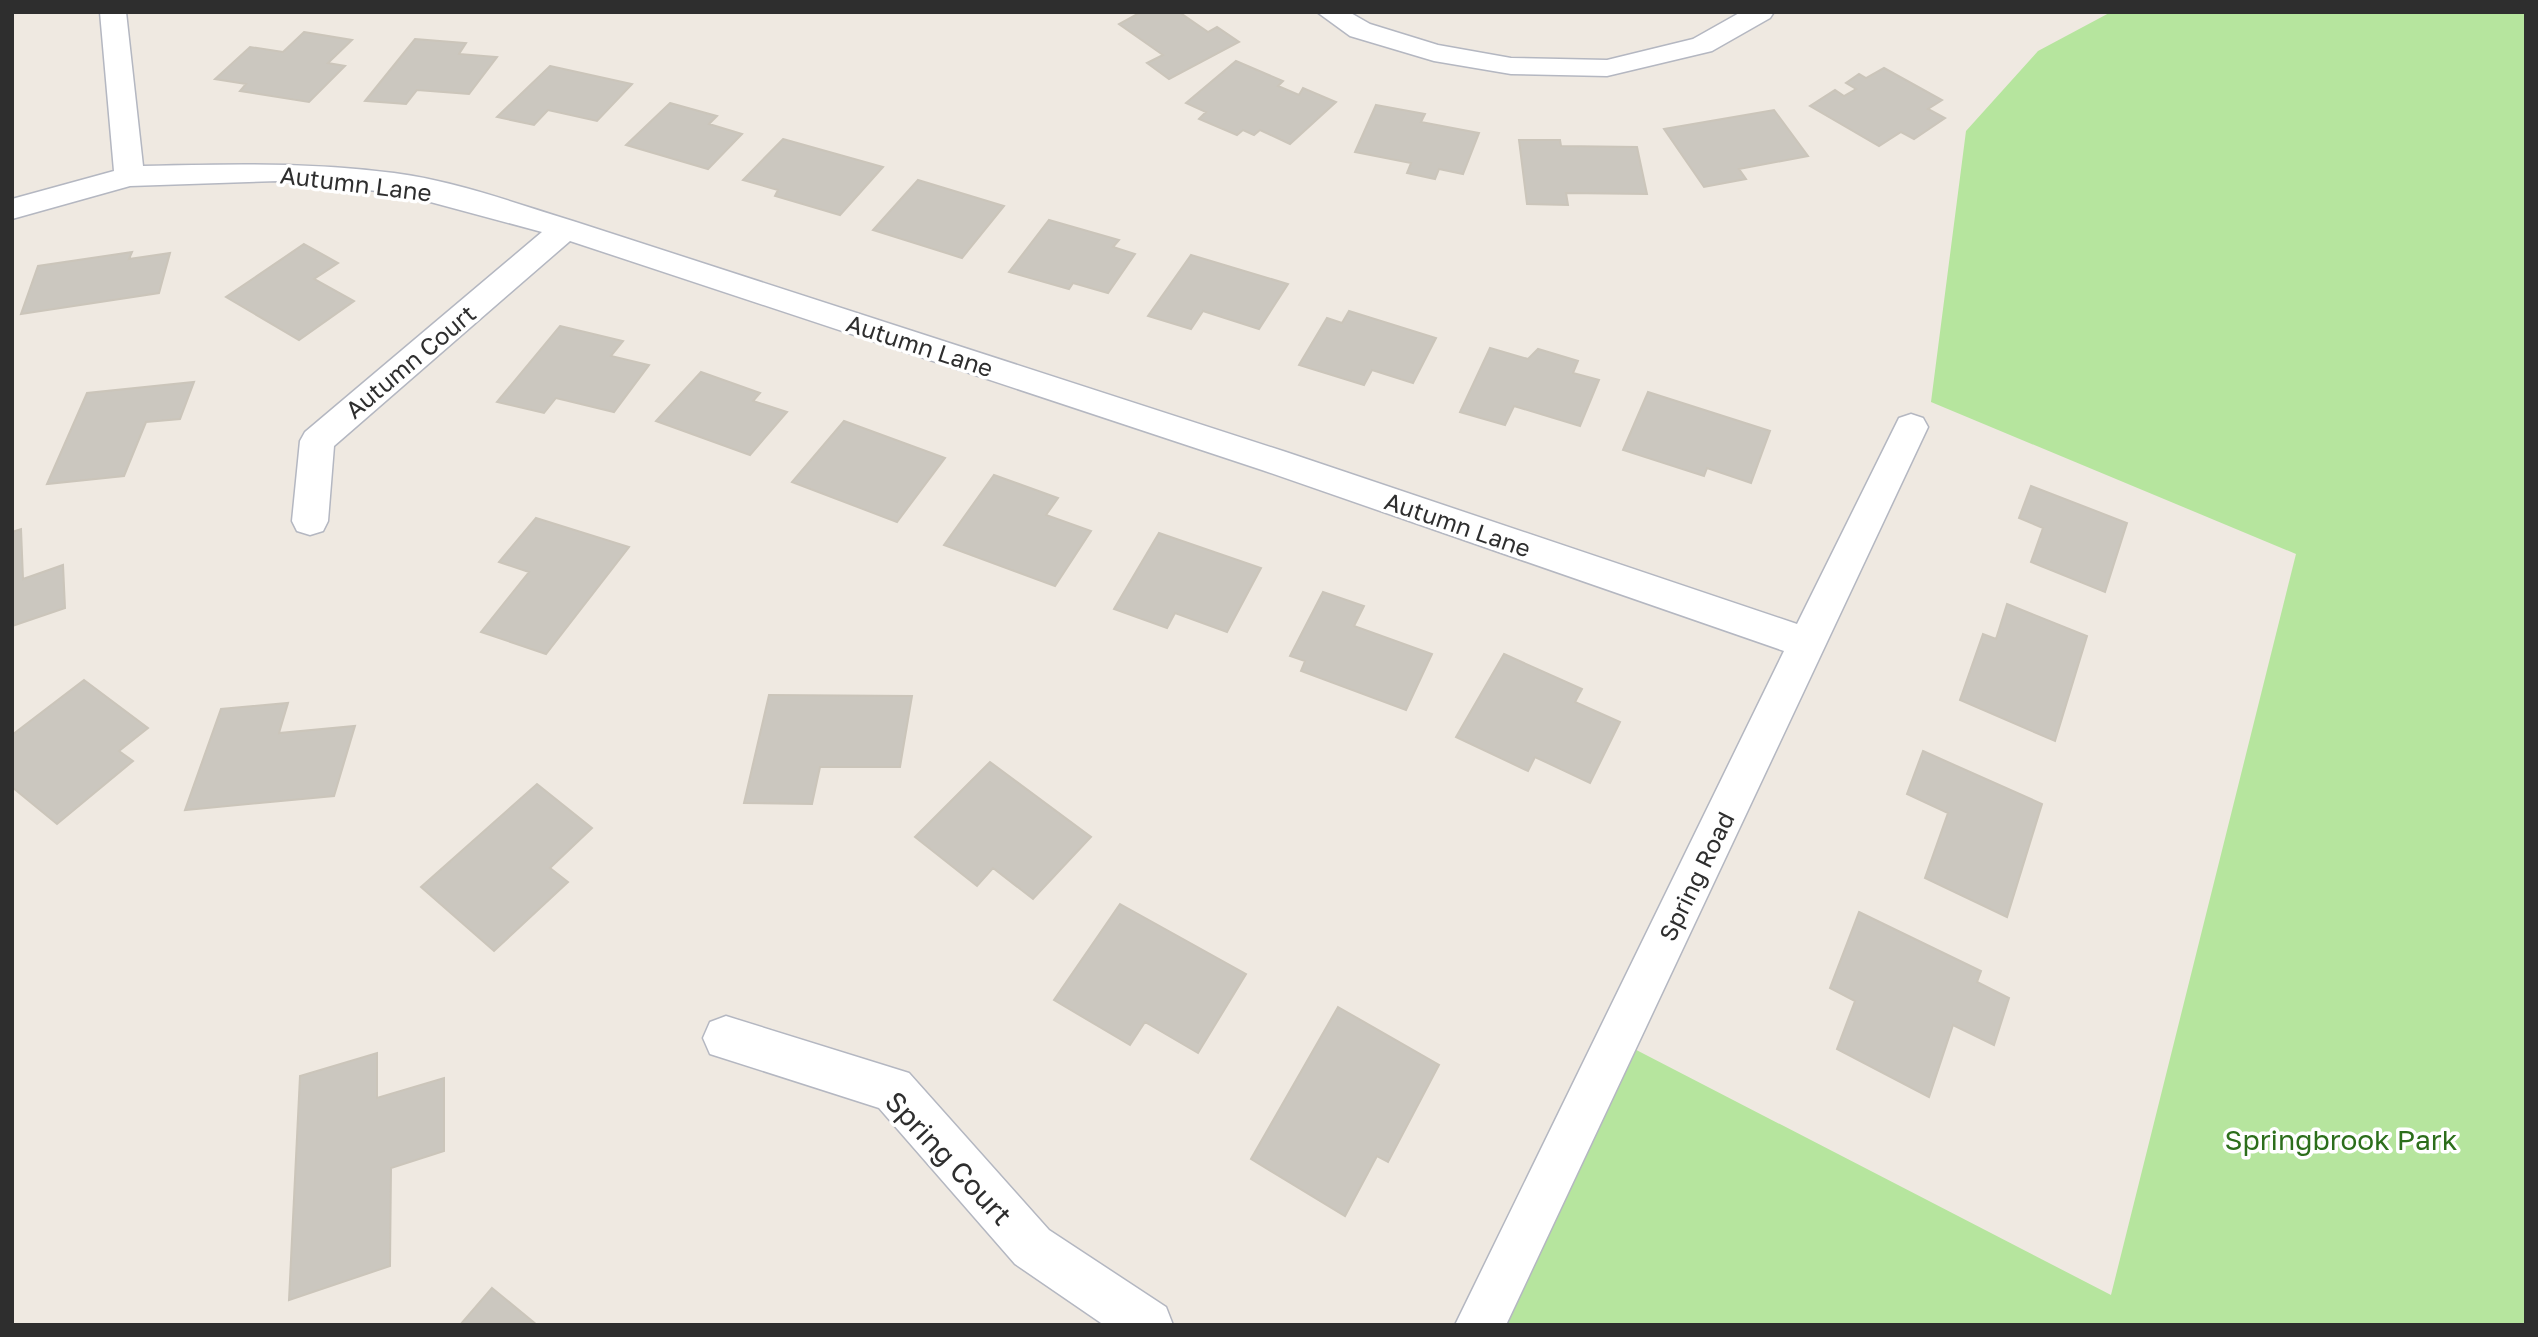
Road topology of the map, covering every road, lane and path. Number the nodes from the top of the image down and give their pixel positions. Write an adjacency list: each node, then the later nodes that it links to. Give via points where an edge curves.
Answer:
1 (113, 12): 4 (street)
2 (1330, 12): 3 (street, via 1360,30 1434,53 1511,66 1606,68 1702,45)
3 (1760, 12)
4 (128, 176): 5 (street, Autumn Lane); 6 (street, Autumn Lane, via 278,172 397,183)
5 (12, 209)
6 (565, 229): 8 (street, Autumn Court, via 317,441); 9 (street, Autumn Lane, via 1274,461)
7 (1911, 427): 9 (street, Spring Road)
8 (310, 522)
9 (1808, 644): 12 (street, Spring Road)
10 (726, 1038): 11 (street, Spring Court, via 892,1089 1032,1247)
11 (1148, 1325)
12 (1480, 1325)

